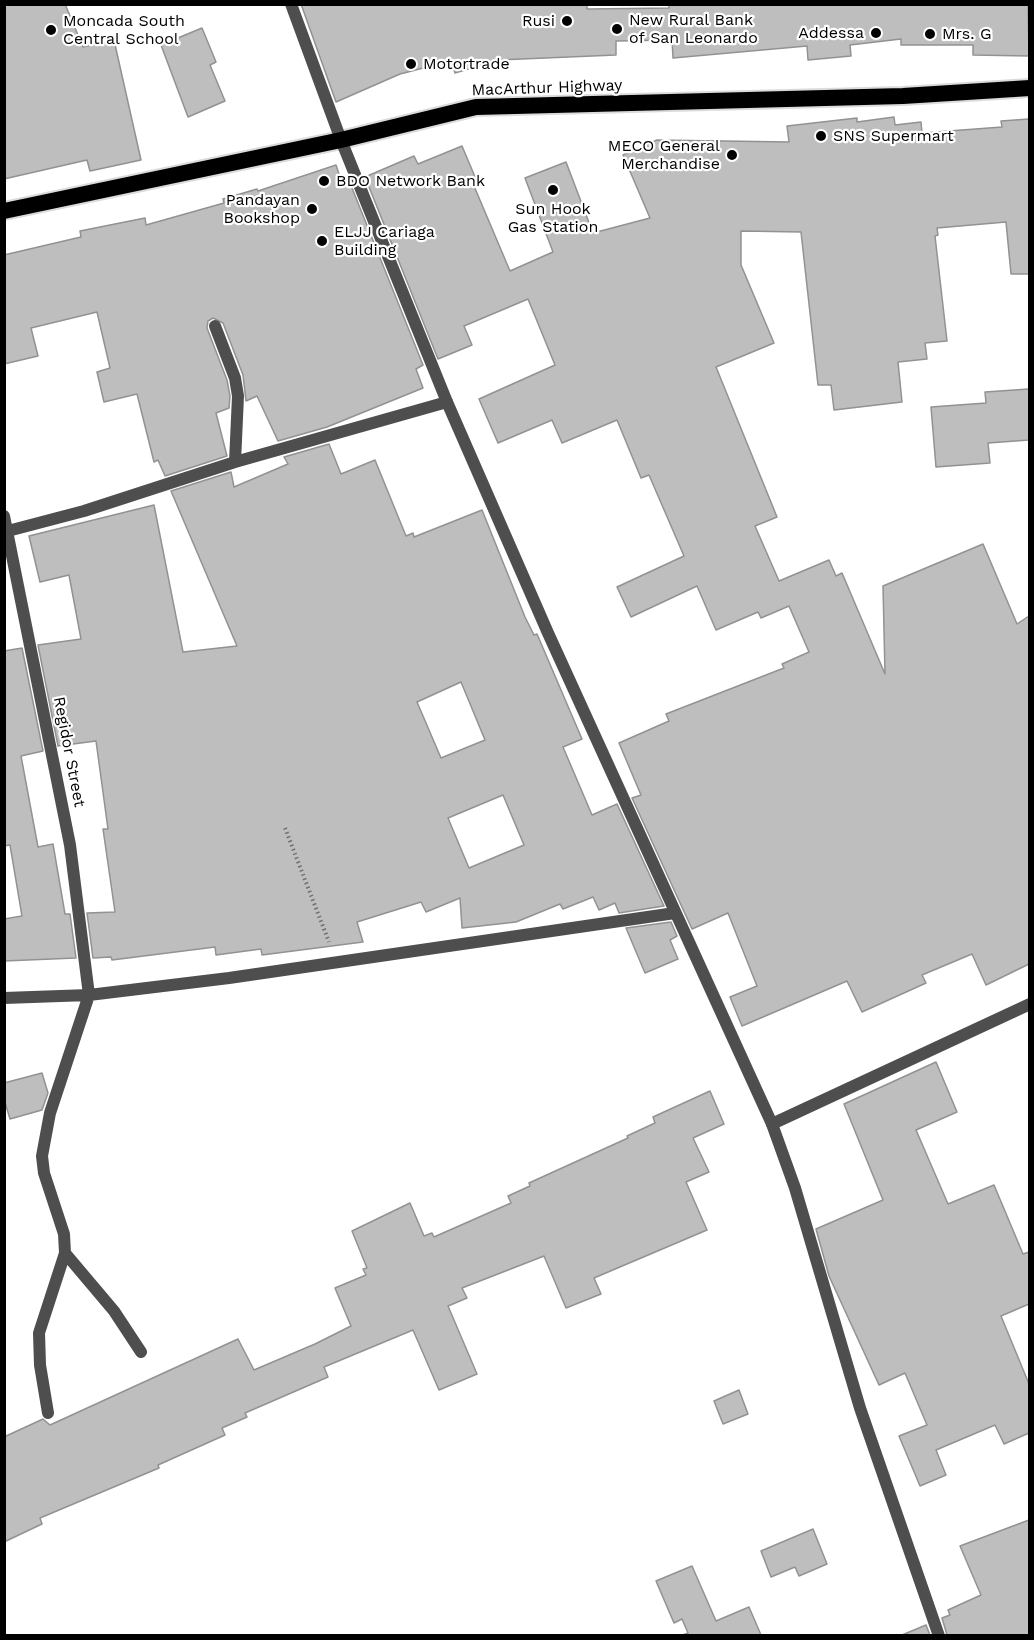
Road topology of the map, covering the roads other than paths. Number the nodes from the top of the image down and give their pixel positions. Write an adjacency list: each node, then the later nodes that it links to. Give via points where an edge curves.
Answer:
1 (291, 4): 3 (street)
2 (1029, 88): 3 (highway, MacArthur Highway, via 903,96 488,106)
3 (341, 140): 4 (highway, MacArthur Highway); 6 (street)
4 (4, 211)
5 (216, 326): 7 (street, via 238,396)
6 (447, 402): 7 (street); 10 (street)
7 (235, 462): 9 (street, via 84,511)
8 (4, 516): 9 (street, Regidor Street)
9 (6, 531): 11 (street, Regidor Street, via 70,845)
10 (675, 913): 11 (street); 14 (street)
11 (89, 995): 12 (street); 15 (street, via 51,1113 42,1156 64,1234)
12 (4, 998)
13 (1029, 1004): 14 (street)
14 (772, 1124): 18 (street, via 804,1217 860,1408)
15 (65, 1253): 16 (street, via 114,1311); 17 (street, via 39,1332)
16 (141, 1352)
17 (48, 1413)
18 (939, 1635)

